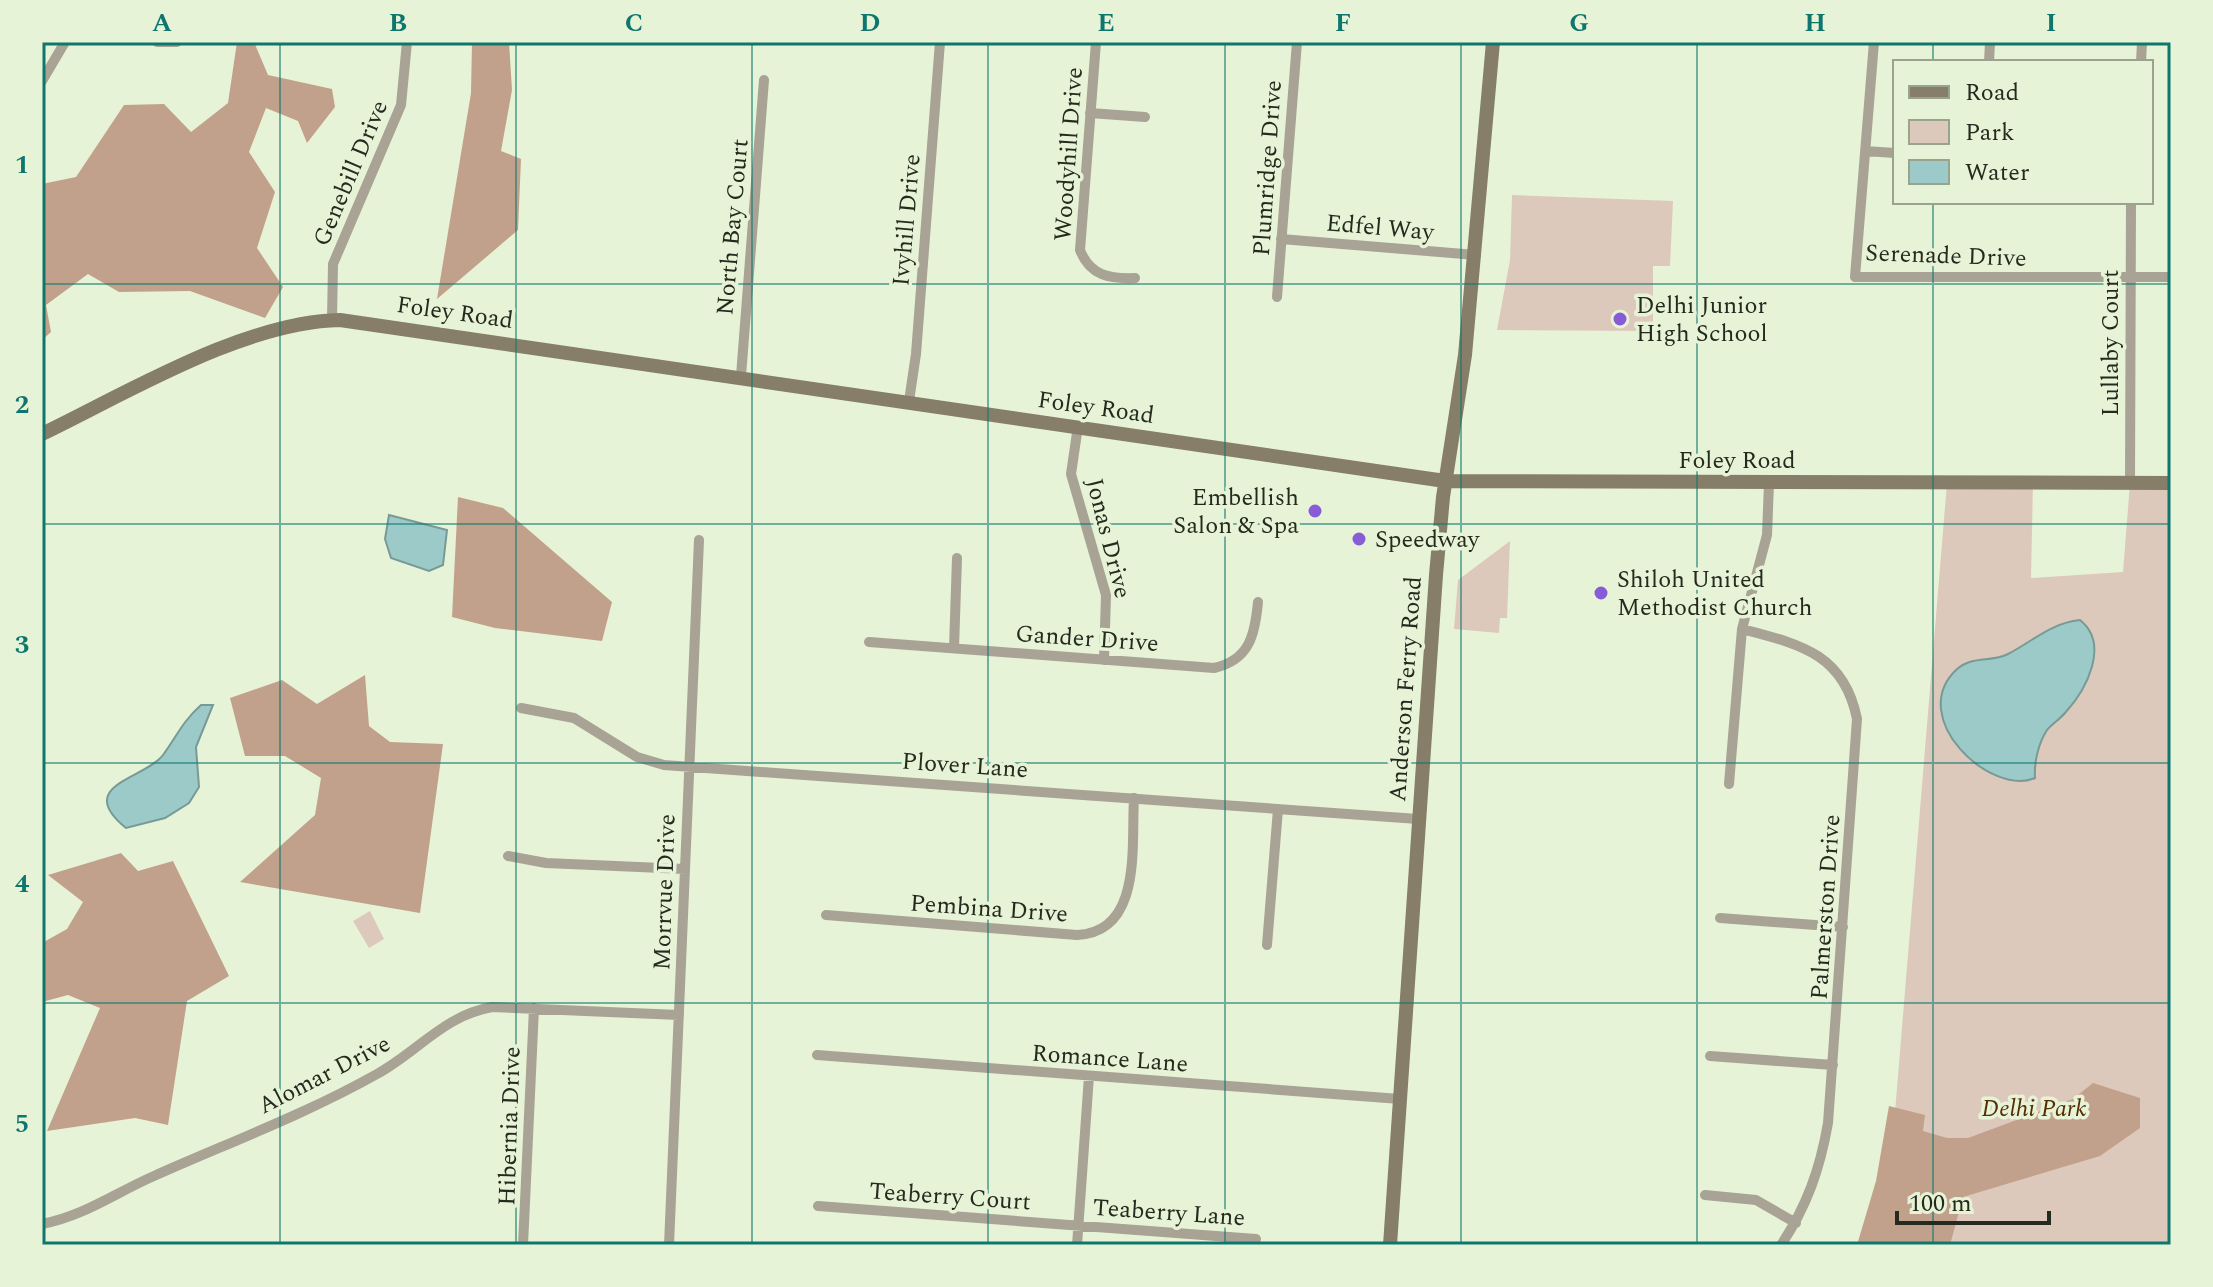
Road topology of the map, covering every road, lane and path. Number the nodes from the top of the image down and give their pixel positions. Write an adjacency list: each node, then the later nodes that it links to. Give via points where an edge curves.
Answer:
1 (65, 42): 11 (street)
2 (157, 42): 9 (street)
3 (407, 42): 23 (street, Genebill Drive, via 401,105 333,264)
4 (940, 42): 25 (street, Ivyhill Drive)
5 (1096, 42): 12 (street, Woodyhill Drive)
6 (1297, 42): 17 (street, Plumridge Drive)
7 (1493, 42): 18 (street, Anderson Ferry Road)
8 (1874, 42): 14 (street, Serenade Drive)
9 (177, 43)
10 (764, 80): 24 (street, North Bay Court)
11 (42, 81)
12 (1090, 113): 13 (street); 21 (street, Woodyhill Drive, via 1080,250 1101,275)
13 (1145, 117)
14 (1865, 151): 15 (street); 19 (street, Serenade Drive, via 1855,277)
15 (1893, 153)
16 (2131, 204): 19 (street, Lullaby Court)
17 (1281, 239): 18 (street, Edfel Way); 22 (street, Plumridge Drive)
18 (1476, 255): 28 (street, Anderson Ferry Road)
19 (2130, 277): 20 (street, Serenade Drive); 30 (street, Lullaby Court)
20 (2171, 277)
21 (1135, 278)
22 (1277, 297)
23 (332, 320): 24 (street, Foley Road); 27 (street, Foley Road, via 280,327 236,342)
24 (741, 376): 25 (street, Foley Road)
25 (909, 401): 26 (street, Foley Road)
26 (1078, 426): 28 (street, Foley Road); 38 (street, Jonas Drive, via 1071,474 1106,595)
27 (42, 434)
28 (1445, 481): 29 (street, Foley Road); 44 (street, Anderson Ferry Road)
29 (1769, 483): 30 (street, Foley Road); 35 (street, via 1767,535)
30 (2130, 483): 31 (street, Foley Road)
31 (2171, 483)
32 (699, 540): 40 (street, Morrvue Drive)
33 (957, 558): 37 (street)
34 (1258, 602): 38 (street, Gander Drive, via 1252,642 1224,666)
35 (1742, 629): 41 (street); 49 (street, Palmerston Drive, via 1813,651 1843,680 1854,705 1858,733)
36 (869, 642): 37 (street, Gander Drive)
37 (954, 648): 38 (street, Gander Drive)
38 (1104, 660)
39 (521, 708): 40 (street, Plover Lane, via 574,718 650,762)
40 (689, 766): 42 (street, Plover Lane); 46 (street, Morrvue Drive)
41 (1729, 784)
42 (1134, 798): 43 (street, Plover Lane); 47 (street, Pembina Drive, via 1127,897 1119,915 1096,932 1077,935)
43 (1278, 809): 44 (street, Plover Lane); 50 (street)
44 (1418, 819): 57 (street, Anderson Ferry Road)
45 (508, 856): 46 (street, via 546,863)
46 (685, 869): 52 (street, Morrvue Drive)
47 (826, 915)
48 (1720, 918): 49 (street)
49 (1843, 927): 55 (street, Palmerston Drive)
50 (1267, 945)
51 (534, 1008): 52 (street, Alomar Drive); 61 (street, Alomar Drive, via 492,1007 463,1014 375,1076 139,1182 96,1208); 64 (street, Hibernia Drive)
52 (679, 1015): 65 (street, Morrvue Drive)
53 (817, 1055): 56 (street, Romance Lane)
54 (1710, 1056): 55 (street)
55 (1833, 1065): 60 (street, Palmerston Drive, via 1821,1162)
56 (1089, 1076): 57 (street, Romance Lane); 62 (street)
57 (1400, 1099): 67 (street, Anderson Ferry Road)
58 (1705, 1195): 60 (street, via 1756,1200)
59 (818, 1206): 62 (street, Teaberry Court)
60 (1796, 1223): 68 (street, Palmerston Drive)
61 (42, 1224)
62 (1079, 1226): 63 (street, Teaberry Lane); 66 (street)
63 (1256, 1239)
64 (523, 1245)
65 (669, 1245)
66 (1077, 1245)
67 (1390, 1245)
68 (1781, 1245)

